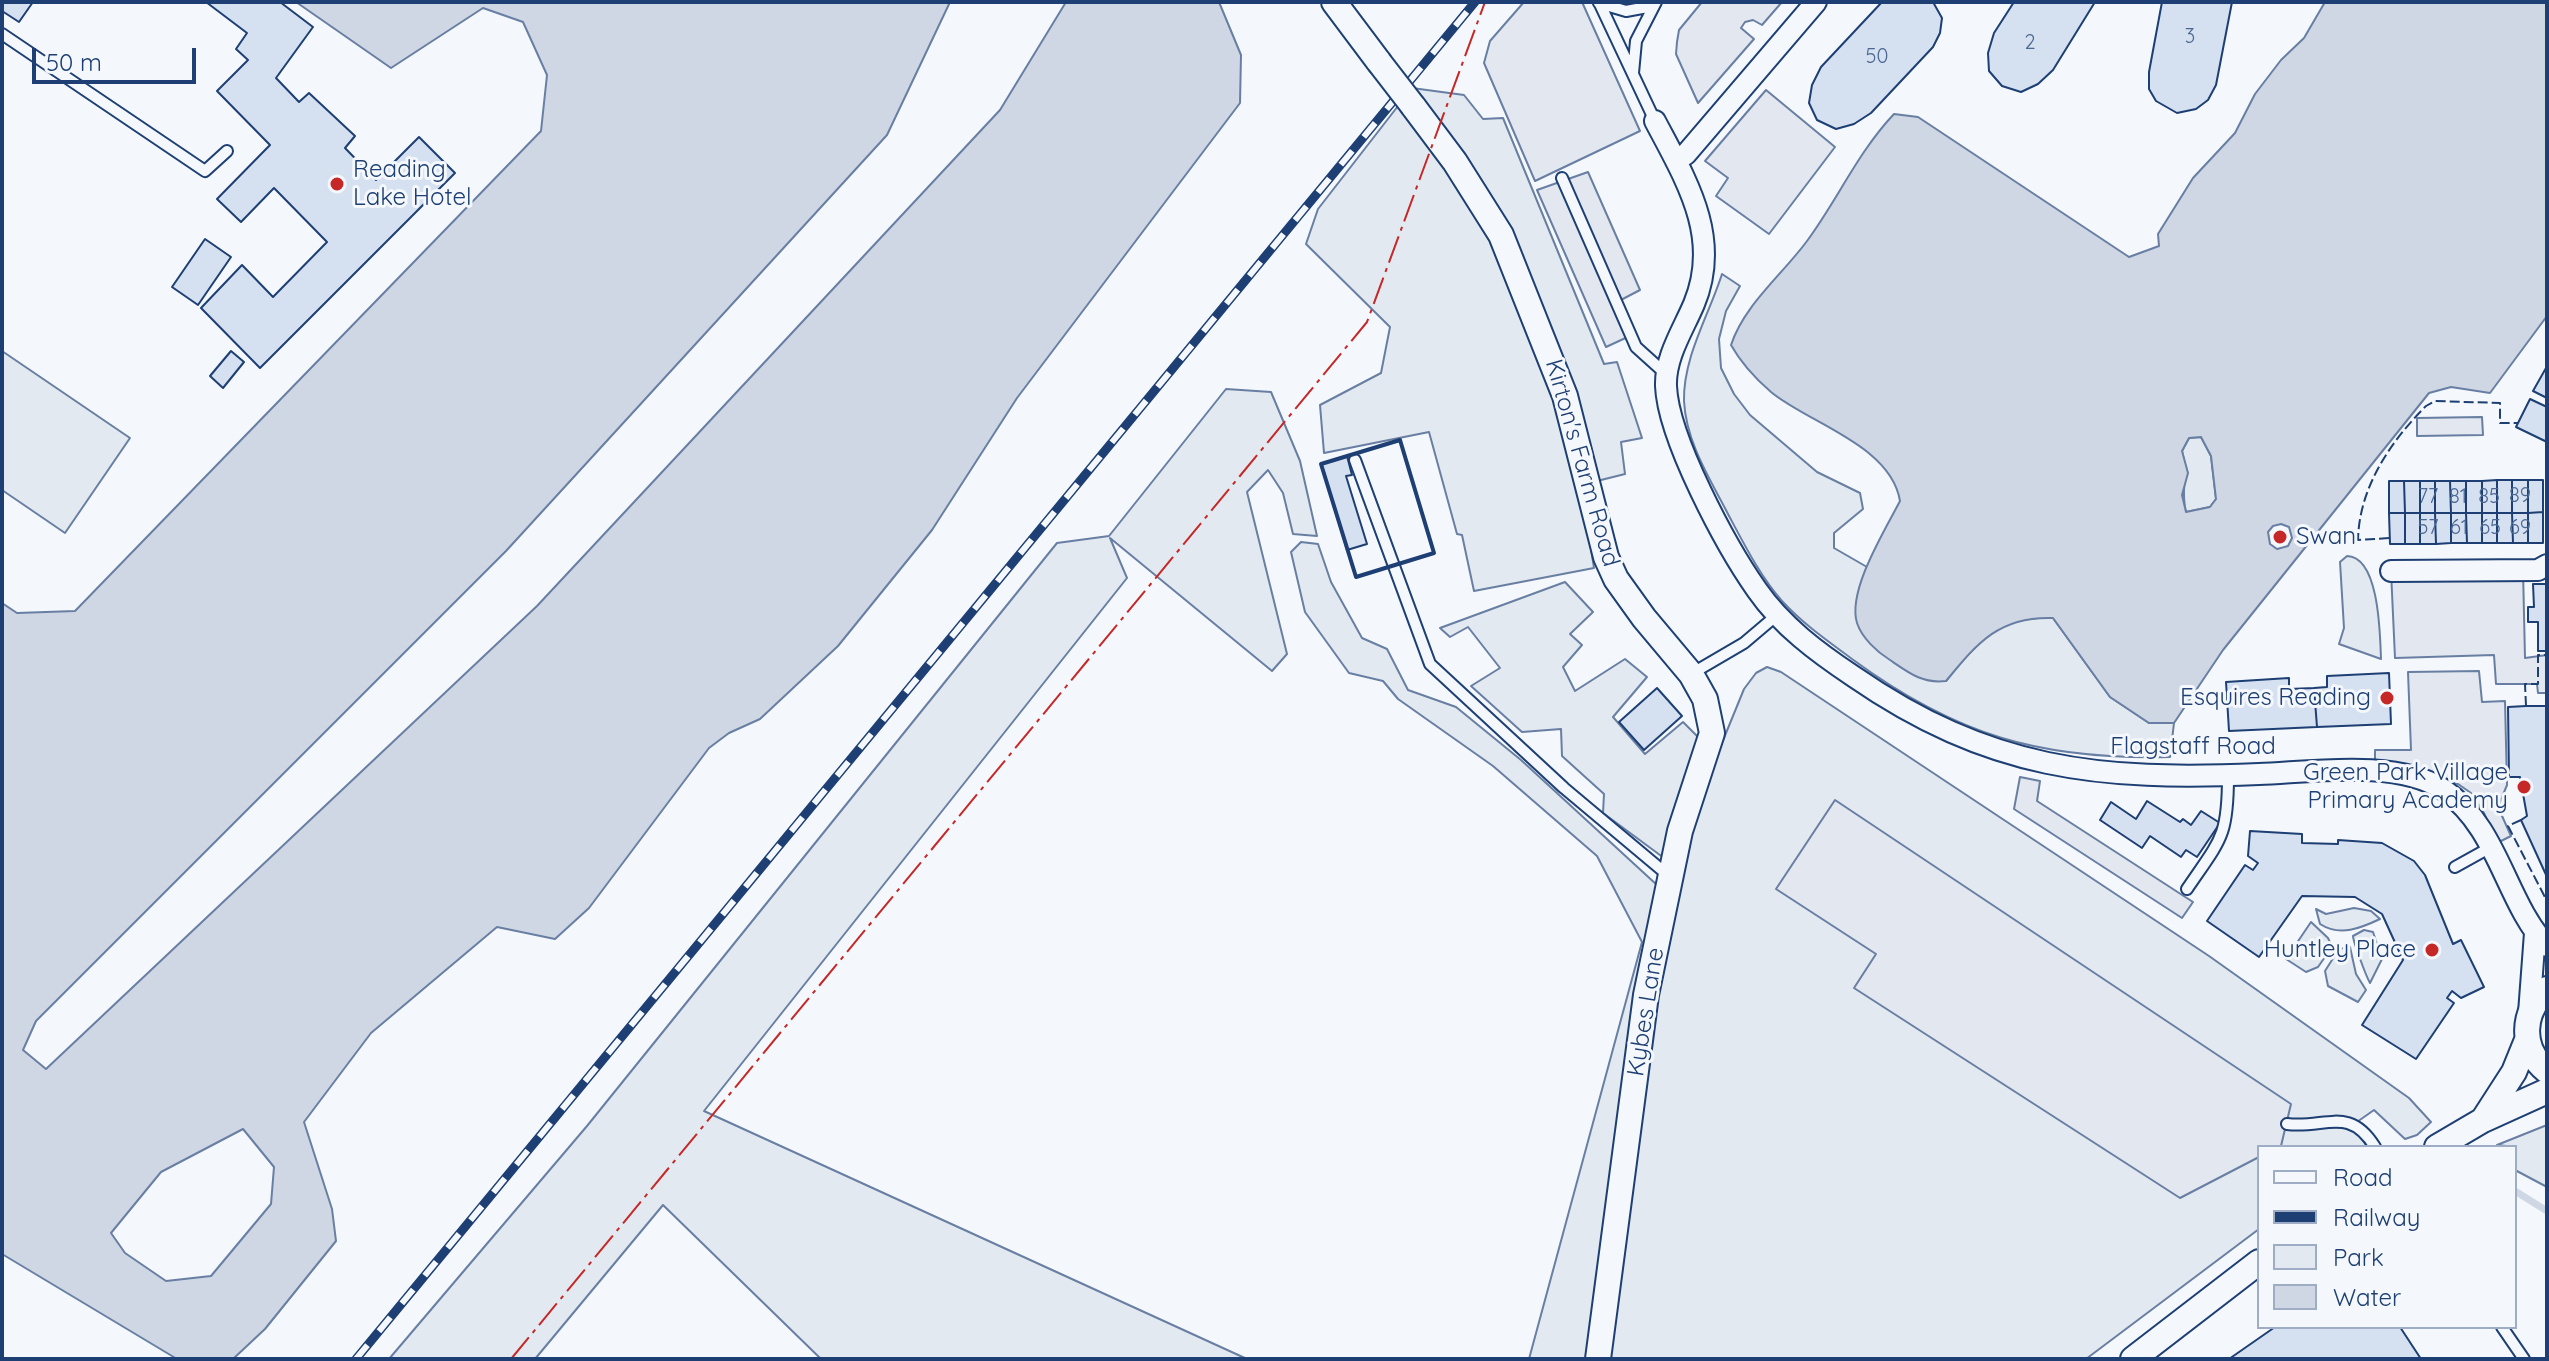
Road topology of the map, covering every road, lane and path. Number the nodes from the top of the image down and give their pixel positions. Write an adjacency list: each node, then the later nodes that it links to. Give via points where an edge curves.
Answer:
1 (1334, 2): 16 (street, Kirton's Farm Road, bridge, via 1455,162 1501,235 1565,396 1606,557 1616,579)
2 (1816, 2): 9 (street)
3 (1599, 3): 4 (lane, via 1626,11); 6 (lane)
4 (1655, 4): 6 (lane, via 1636,41)
5 (2, 36): 8 (lane, via 205,171)
6 (1633, 75): 7 (lane)
7 (1655, 121): 9 (street, Flagstaff Road)
8 (227, 151)
9 (1676, 161): 11 (street, Flagstaff Road, via 1702,223 1705,262)
10 (1562, 178): 11 (lane, via 1636,347)
11 (1668, 375): 15 (street, Flagstaff Road, via 1674,429 1755,587)
12 (1355, 460): 20 (lane, via 1430,664)
13 (2547, 565): 14 (street, via 2538,570)
14 (2391, 571)
15 (1777, 615): 16 (lane, via 1744,643); 17 (street, Flagstaff Road, via 1877,693 1957,737 2060,768 2158,777)
16 (1691, 674): 20 (street, Kybes Lane, via 1705,699 1712,733)
17 (2228, 776): 18 (street, Flagstaff Road, via 2355,771 2408,775 2443,790 2469,813); 21 (lane, via 2224,836)
18 (2491, 847): 19 (lane); 22 (street, Flagstaff Road)
19 (2455, 867)
20 (1670, 877): 34 (street, Kybes Lane, via 1646,995)
21 (2187, 889)
22 (2541, 940): 24 (street, Flagstaff Road)
23 (2547, 989): 24 (street)
24 (2529, 1013): 25 (street)
25 (2527, 1040): 26 (street); 28 (street, via 2514,1072)
26 (2547, 1071)
27 (2547, 1091): 28 (street)
28 (2483, 1120): 31 (street)
29 (2287, 1124): 30 (lane, via 2345,1122 2361,1129)
30 (2373, 1145)
31 (2440, 1145)
32 (2257, 1264): 35 (street)
33 (2503, 1329): 36 (lane)
34 (1598, 1359)
35 (2133, 1359)
36 (2524, 1359)

